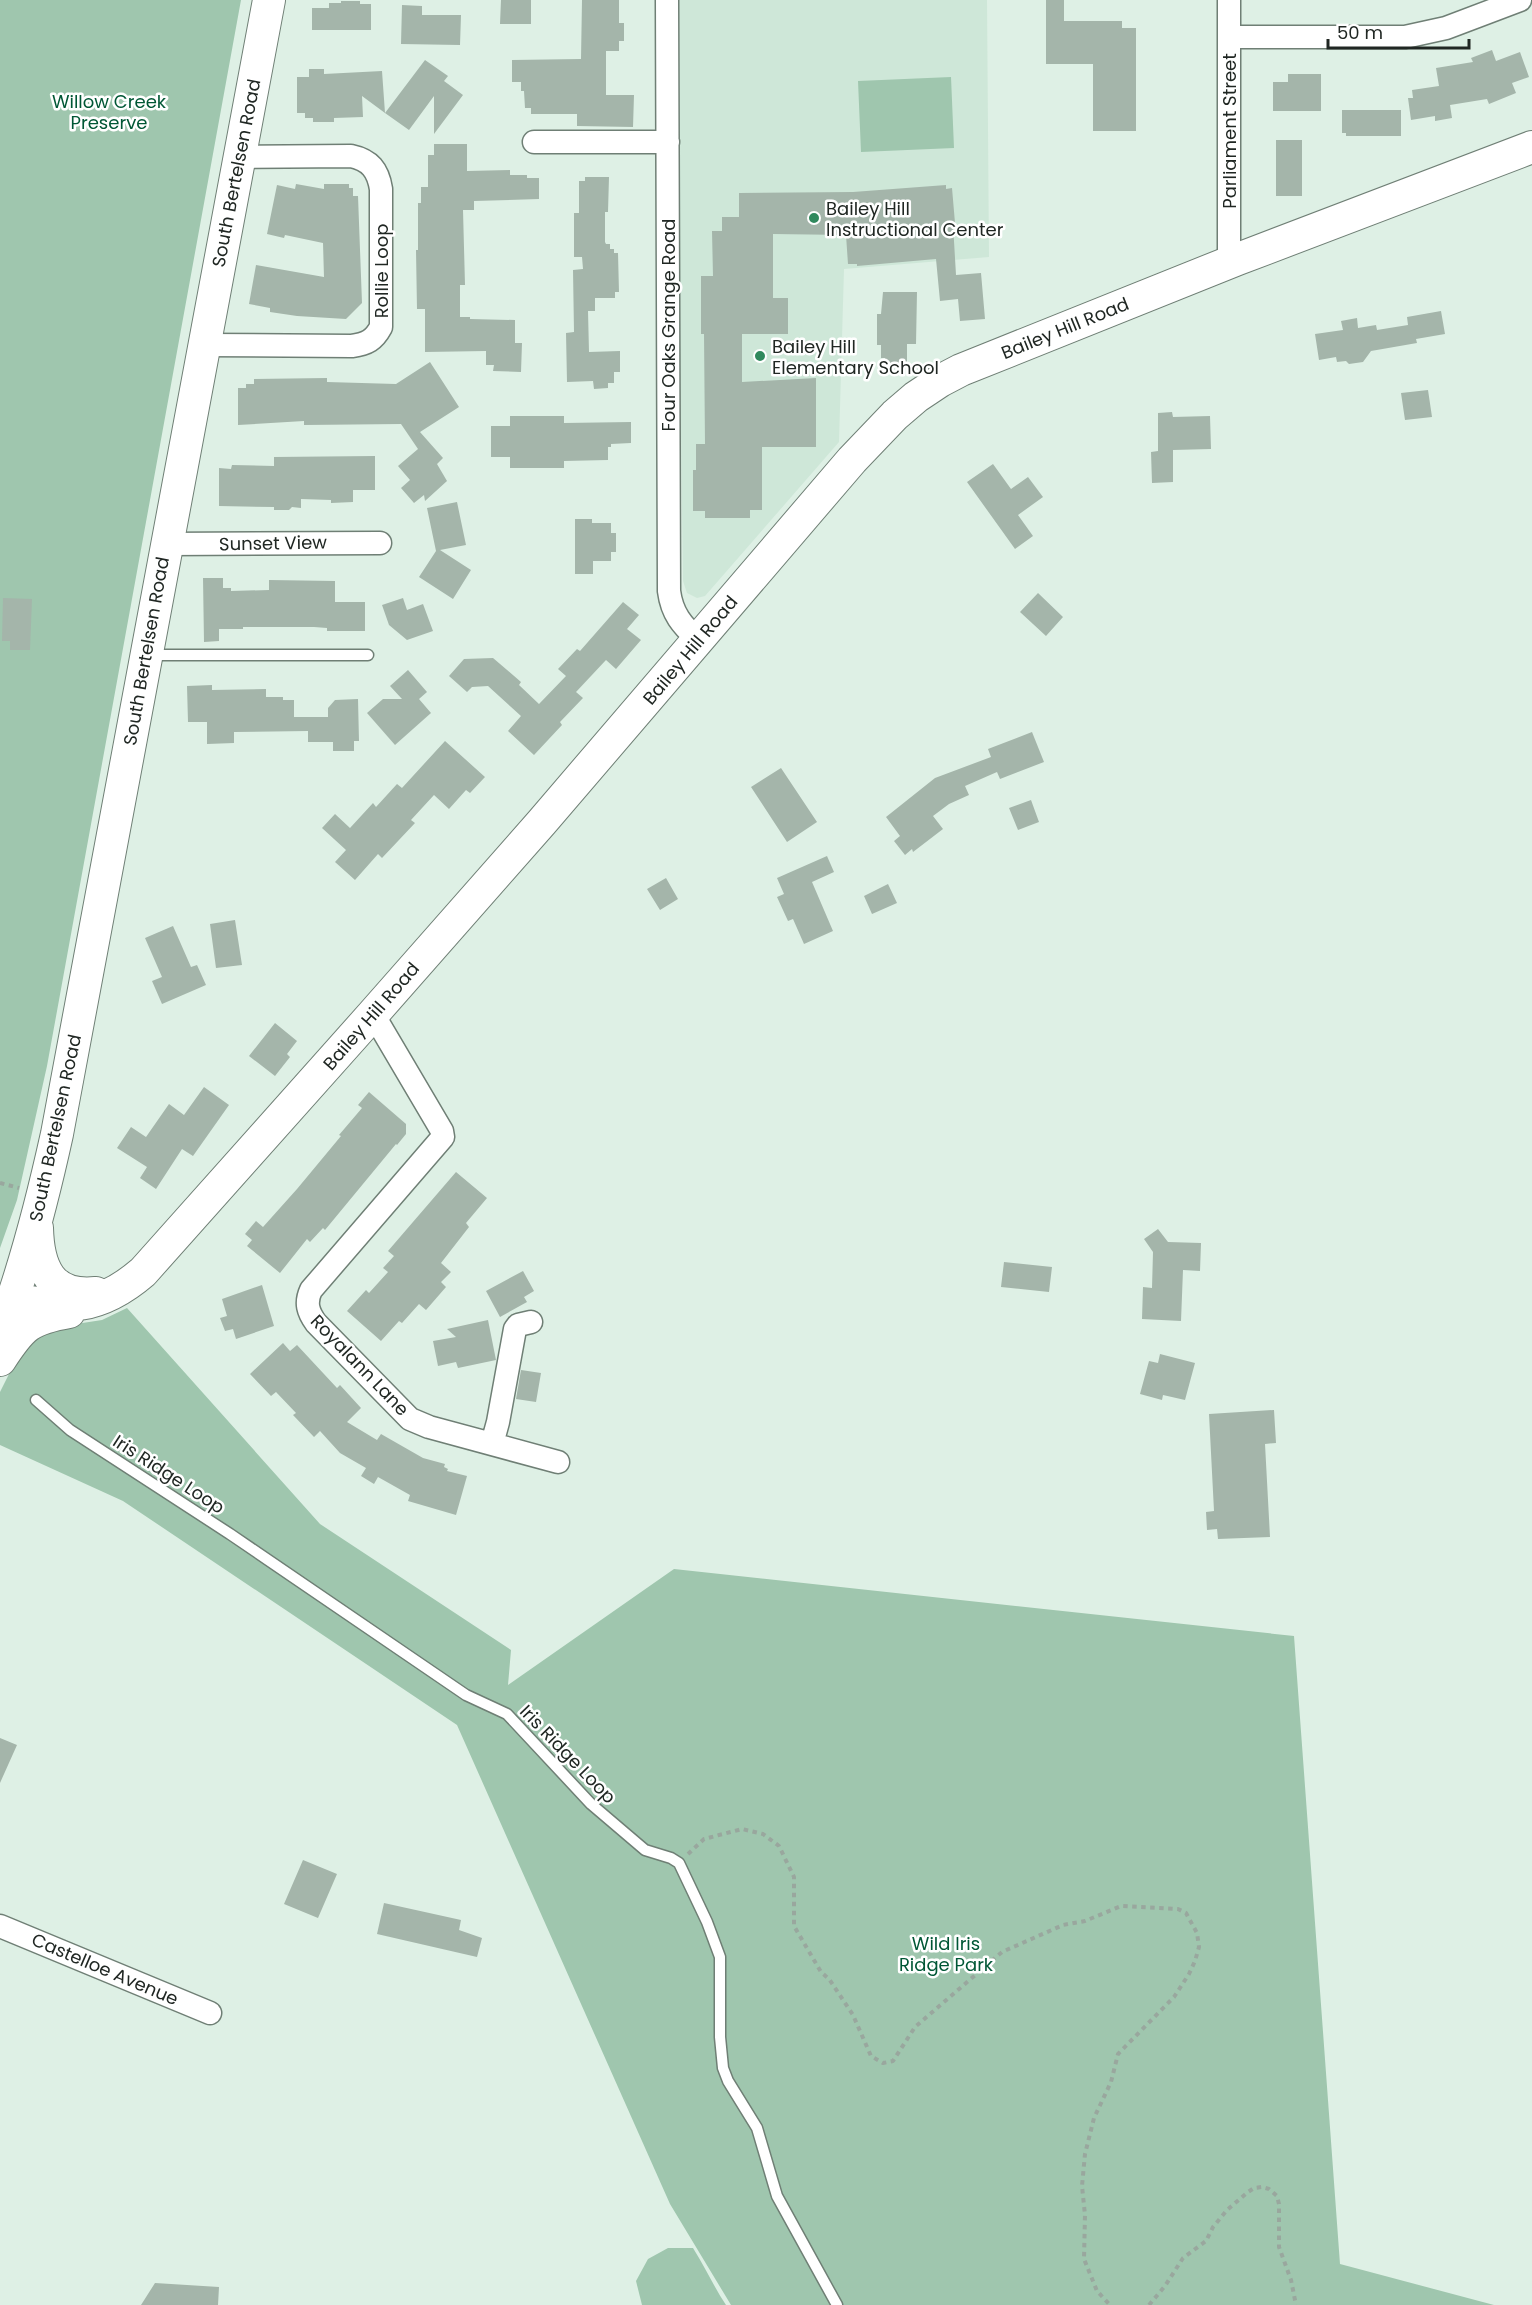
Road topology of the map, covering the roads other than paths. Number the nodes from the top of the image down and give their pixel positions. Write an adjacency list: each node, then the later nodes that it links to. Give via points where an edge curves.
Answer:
1 (268, 0): 10 (main road, South Bertelsen Road)
2 (667, 0): 8 (street, Four Oaks Grange Road)
3 (1229, 0): 6 (street, Parliament Street)
4 (1520, 0): 5 (street)
5 (1484, 7): 6 (street, via 1446,28 1405,37)
6 (1229, 37): 11 (street, Parliament Street)
7 (534, 142): 8 (street)
8 (668, 142): 15 (street, Four Oaks Grange Road, via 669,591 675,614)
9 (1532, 147): 11 (main road, Bailey Hill Road)
10 (240, 157): 12 (main road, South Bertelsen Road); 12 (street, Rollie Loop, via 351,156 374,167 381,189 381,327 375,338 352,346)
11 (1229, 263): 15 (main road, Bailey Hill Road, via 984,360 916,397 852,460)
12 (203, 345): 14 (main road, South Bertelsen Road)
13 (380, 543): 14 (street, Sunset View)
14 (166, 544): 16 (main road, South Bertelsen Road)
15 (698, 640): 18 (main road, Bailey Hill Road)
16 (146, 655): 17 (lane); 19 (main road, South Bertelsen Road, via 59,1122)
17 (368, 655)
18 (373, 1014): 20 (main road, Bailey Hill Road, via 166,1248); 27 (street, Royalann Lane, via 444,1134 311,1290 303,1308 410,1419)
19 (37, 1220): 20 (main road, via 39,1258 56,1284 86,1294); 21 (main road, South Bertelsen Road)
20 (123, 1288): 22 (main road, Bailey Hill Road)
21 (14, 1299): 22 (main road, Bailey Hill Road, via 57,1306); 24 (main road)
22 (92, 1303): 25 (main road, via 34,1321 19,1333)
23 (531, 1322): 27 (street, via 515,1329)
24 (0, 1334)
25 (0, 1360)
26 (36, 1400): 31 (lane, Iris Ridge Loop, via 70,1430 240,1540 466,1695 503,1712 604,1817 645,1850 679,1863 720,1957 722,2057 728,2081 757,2128 777,2196)
27 (492, 1444): 28 (street, Royalann Lane)
28 (558, 1462)
29 (0, 1926): 30 (street, Castelloe Avenue)
30 (210, 2013)
31 (837, 2305)

